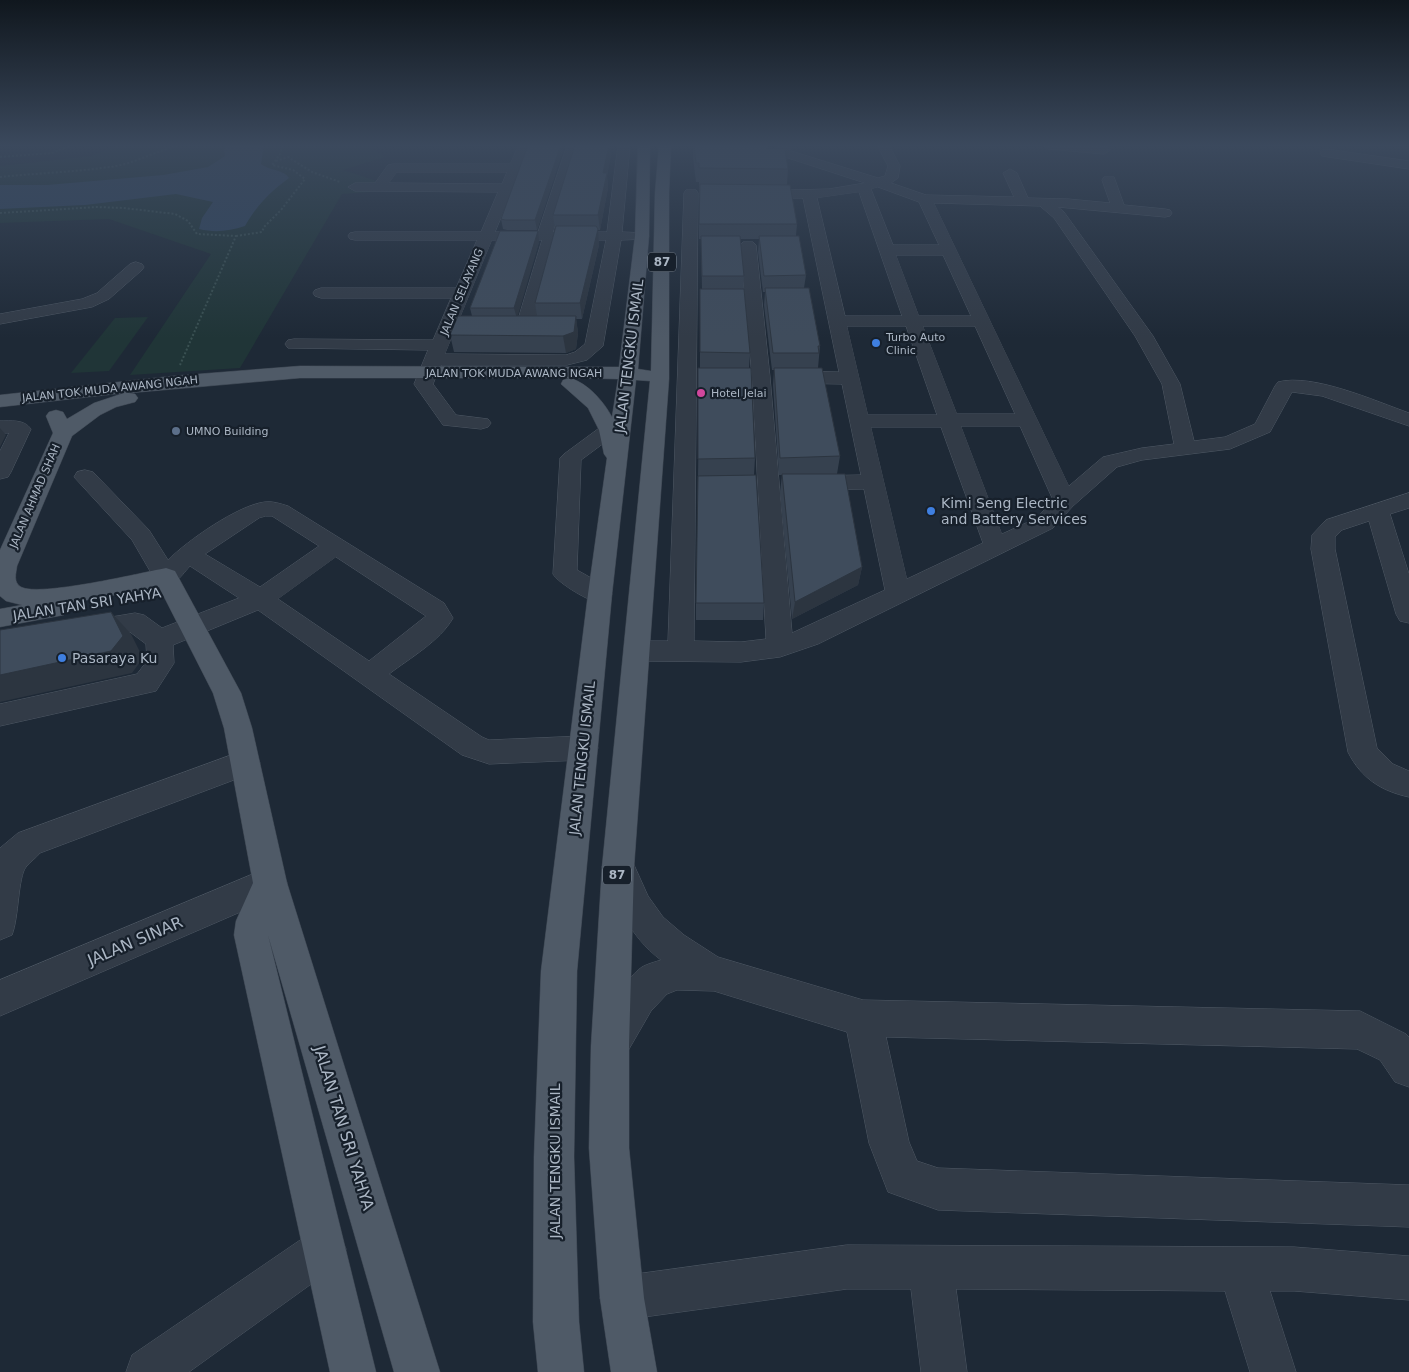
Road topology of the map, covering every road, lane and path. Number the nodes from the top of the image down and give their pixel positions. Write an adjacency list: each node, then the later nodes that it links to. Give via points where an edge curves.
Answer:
1 (64, 209): 15 (path)
2 (133, 209): 17 (path, via 175,214 188,221 196,234)
3 (282, 209): 17 (path, via 262,232)
4 (498, 209): 19 (street, JALAN SELAYANG)
5 (555, 209): 20 (street)
6 (616, 209): 21 (street)
7 (643, 209): 22 (main road, JALAN TENGKU ISMAIL / 87)
8 (678, 209): 30 (main road, JALAN TENGKU ISMAIL / 87)
9 (687, 209): 51 (street, JALAN TENGKU ISMAIL, via 699,245 697,299)
10 (810, 209): 37 (street, via 811,246)
11 (877, 209): 26 (street)
12 (930, 209): 27 (street)
13 (1051, 209): 66 (street, via 1144,336 1171,384)
14 (1119, 209): 16 (street)
15 (0, 213)
16 (1165, 213)
17 (236, 236): 55 (path)
18 (355, 236): 19 (street)
19 (486, 236): 20 (street); 32 (street, JALAN SELAYANG)
20 (547, 236): 21 (street); 46 (street)
21 (614, 236): 22 (street); 49 (street, via 589,326 594,346 582,356 567,360)
22 (642, 236): 29 (main road, JALAN TENGKU ISMAIL / 87)
23 (729, 245): 24 (street)
24 (748, 245): 25 (street); 34 (street)
25 (766, 246)
26 (887, 250): 27 (street); 41 (street)
27 (948, 250): 42 (street)
28 (136, 266): 39 (street, via 103,296 86,303)
29 (638, 286): 30 (main road); 38 (main road, JALAN TENGKU ISMAIL / 87)
30 (662, 286): 51 (main road, JALAN TENGKU ISMAIL / 87)
31 (321, 293): 32 (street)
32 (462, 293): 43 (street, JALAN SELAYANG)
33 (734, 298): 34 (street)
34 (753, 298): 35 (street); 52 (street)
35 (773, 298)
36 (812, 298): 37 (street)
37 (832, 298): 40 (street)
38 (635, 316): 50 (main road, via 618,351 600,364); 54 (main road, JALAN TENGKU ISMAIL / 87)
39 (0, 319)
40 (837, 321): 41 (street); 53 (street)
41 (913, 321): 42 (street); 58 (street)
42 (981, 321): 59 (street)
43 (448, 326): 44 (street); 49 (street, JALAN SELAYANG)
44 (467, 326)
45 (506, 326): 46 (street)
46 (525, 326): 47 (street)
47 (543, 326)
48 (294, 344): 49 (street)
49 (431, 365): 50 (main road, JALAN TOK MUDA AWANG NGAH); 55 (main road, JALAN TOK MUDA AWANG NGAH); 56 (main road, JALAN TOK MUDA AWANG NGAH); 62 (street, via 450,421); 65 (main road, JALAN TOK MUDA AWANG NGAH, via 295,384 168,391 119,400 99,406)
50 (543, 373): 54 (main road, JALAN TOK MUDA AWANG NGAH)
51 (684, 378): 54 (main road, JALAN TOK MUDA AWANG NGAH); 70 (main road, JALAN TENGKU ISMAIL / 87); 92 (street, JALAN TENGKU ISMAIL, via 693,485)
52 (752, 378): 53 (street); 72 (street)
53 (850, 378): 61 (street)
54 (628, 379): 56 (main road, JALAN TOK MUDA AWANG NGAH); 67 (main road, JALAN TENGKU ISMAIL / 87)
55 (173, 382): 57 (main road, JALAN TOK MUDA AWANG NGAH)
56 (570, 384): 64 (main road, via 596,404)
57 (2, 401): 65 (main road, JALAN AHMAD SHAH, via 28,402 53,412)
58 (950, 420): 59 (street); 61 (street); 78 (street)
59 (1027, 420): 74 (street)
60 (1409, 420): 66 (street, via 1318,389 1293,385 1281,390 1262,428 1230,442)
61 (860, 421): 71 (street)
62 (481, 423)
63 (0, 427): 68 (street, via 21,429)
64 (609, 430): 67 (main road); 83 (street, via 571,458 564,574)
65 (63, 433): 80 (main road, JALAN AHMAD SHAH)
66 (1185, 448): 74 (street, via 1110,462)
67 (616, 462): 76 (main road, JALAN TENGKU ISMAIL / 87)
68 (0, 472)
69 (85, 477): 81 (street, via 141,535)
70 (650, 482): 76 (main road, via 626,488); 91 (main road, JALAN TENGKU ISMAIL / 87)
71 (873, 482): 72 (street); 82 (street)
72 (757, 484): 90 (street)
73 (1409, 500): 75 (street)
74 (1065, 501): 78 (street, via 1045,523)
75 (1377, 510): 85 (street); 97 (street, via 1334,525 1324,535 1323,549 1364,752 1372,766 1389,778)
76 (608, 529): 83 (main road, JALAN TENGKU ISMAIL / 87)
77 (336, 546): 79 (street, via 272,508 251,513); 84 (street); 93 (street, via 435,609 440,618)
78 (996, 548): 82 (street)
79 (188, 554): 81 (street); 84 (street)
80 (3, 569): 81 (main road, JALAN TAN SRI YAHYA, via 7,588 15,595 31,598)
81 (170, 584): 86 (main road, JALAN TAN SRI YAHYA); 87 (main road, JALAN TAN SRI YAHYA)
82 (898, 593): 90 (street, via 809,637)
83 (600, 594): 95 (main road, JALAN TENGKU ISMAIL / 87)
84 (260, 599): 87 (street); 93 (street)
85 (1409, 614)
86 (0, 618)
87 (192, 626): 89 (street); 96 (main road, JALAN TAN SRI YAHYA, via 227,693)
88 (58, 635): 89 (street, via 135,622)
89 (159, 640): 94 (street, via 161,663 146,683)
90 (780, 647): 92 (street, via 741,652)
91 (637, 651): 92 (street); 98 (main road, JALAN TENGKU ISMAIL / 87)
92 (680, 652)
93 (371, 674): 95 (street, via 472,746 489,752)
94 (0, 715)
95 (583, 748): 115 (main road, JALAN TENGKU ISMAIL / 87, via 558,981 554,1157 556,1322)
96 (246, 763): 99 (main road, JALAN TAN SRI YAHYA); 100 (street, via 29,843 11,859 5,878)
97 (1409, 784)
98 (618, 867): 101 (street, via 635,904 652,930); 104 (main road, JALAN TENGKU ISMAIL / 87)
99 (270, 883): 102 (street, JALAN SINAR); 107 (main road, via 253,921 251,935); 114 (main road, JALAN TAN SRI YAHYA)
100 (0, 923)
101 (714, 974): 103 (street); 104 (street, via 677,972 655,980 638,998)
102 (0, 998)
103 (863, 1018): 105 (street, via 1360,1030 1393,1047); 106 (street, via 889,1143 903,1178 938,1190)
104 (610, 1046): 111 (main road, JALAN TENGKU ISMAIL / 87, via 609,1148)
105 (1409, 1068)
106 (1409, 1206)
107 (324, 1249): 112 (street); 113 (main road)
108 (931, 1268): 109 (street); 111 (street, via 847,1267); 117 (street)
109 (1240, 1268): 110 (street, via 1294,1268); 118 (street)
110 (1409, 1278)
111 (622, 1298): 116 (main road, JALAN TENGKU ISMAIL / 87)
112 (153, 1371)
113 (353, 1372)
114 (417, 1372)
115 (561, 1372)
116 (634, 1372)
117 (944, 1372)
118 (1273, 1372)

